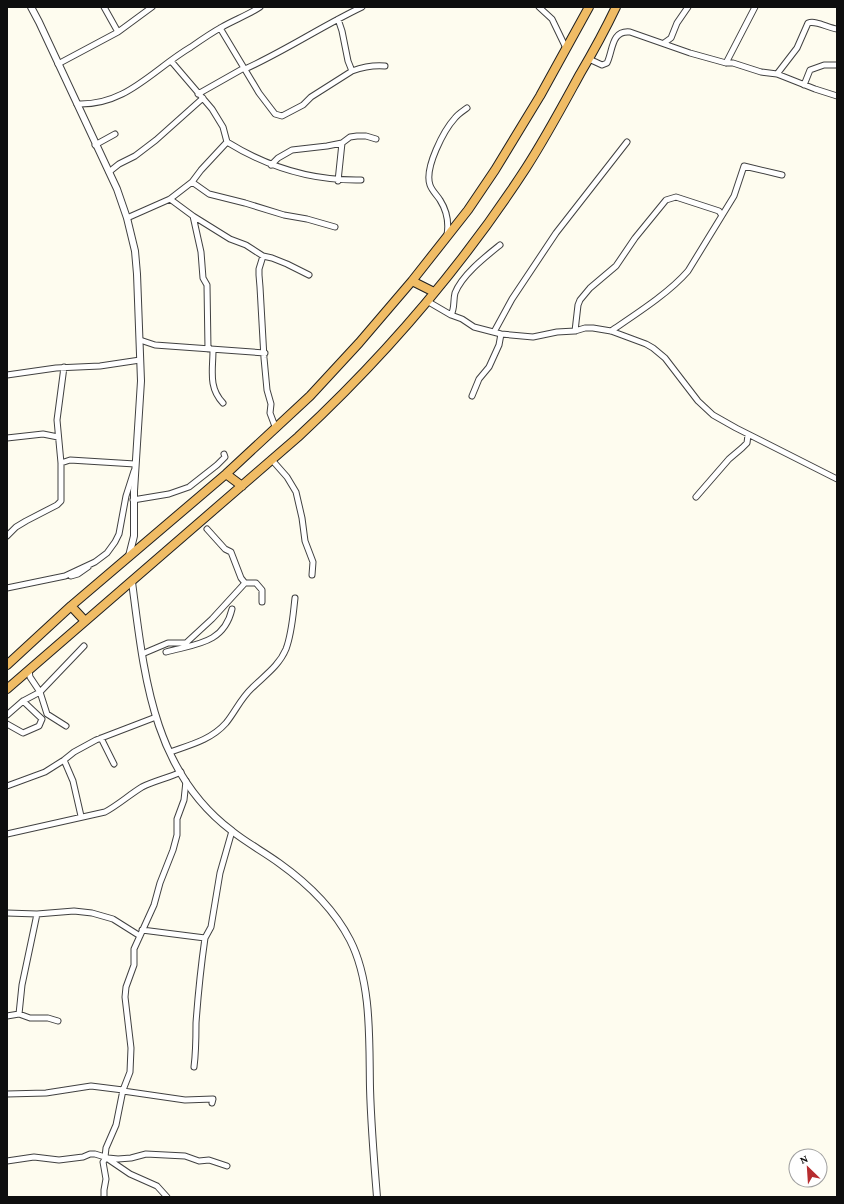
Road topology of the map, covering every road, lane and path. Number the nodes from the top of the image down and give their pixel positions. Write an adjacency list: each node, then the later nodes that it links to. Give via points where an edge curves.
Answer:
1 (30, 7): 20 (street)
2 (104, 7): 14 (street)
3 (152, 7): 14 (street)
4 (260, 7): 12 (street)
5 (362, 7): 11 (street)
6 (539, 7): 16 (street, via 552,19)
7 (589, 7): 16 (highway)
8 (616, 7): 17 (highway)
9 (688, 7): 15 (street, via 671,38)
10 (755, 7): 19 (street)
11 (338, 19): 23 (street, via 270,57); 24 (street)
12 (220, 28): 18 (street); 23 (street)
13 (837, 29): 25 (street, via 808,23 796,48)
14 (118, 32): 20 (street)
15 (664, 43): 17 (street, via 623,32 615,39 607,63 602,65); 19 (street, via 676,49)
16 (566, 48): 49 (highway, via 495,170)
17 (589, 58): 56 (highway, via 526,168)
18 (171, 61): 27 (street); 30 (street, via 136,87 116,97 92,104)
19 (726, 63): 25 (street)
20 (58, 64): 30 (street)
21 (837, 65): 26 (street, via 824,65 810,70)
22 (385, 66): 24 (street, via 376,65)
23 (244, 68): 24 (street, via 267,105 275,114 282,116 303,105 311,97); 27 (street)
24 (352, 71)
25 (777, 74): 26 (street)
26 (804, 85): 28 (street)
27 (198, 94): 29 (street)
28 (837, 96)
29 (203, 98): 34 (street, via 218,117); 39 (street, via 156,140)
30 (77, 104): 37 (street)
31 (467, 108): 48 (street, via 458,114 446,130 430,166 429,183 444,208)
32 (114, 134): 37 (street)
33 (376, 139): 36 (street, via 357,136 350,137)
34 (227, 142): 38 (street); 43 (street)
35 (627, 142): 61 (street, via 560,228 512,299)
36 (342, 143): 38 (street, via 321,148 292,150); 41 (street)
37 (95, 144): 39 (street)
38 (271, 165): 41 (street, via 304,175)
39 (109, 172): 47 (street)
40 (782, 175): 45 (street, via 744,166 734,196)
41 (338, 180): 42 (street)
42 (361, 180)
43 (192, 182): 44 (street); 50 (street, via 209,194)
44 (170, 199): 46 (street); 47 (street)
45 (722, 214): 59 (street, via 719,210 676,198 666,200 616,266 580,300); 60 (street, via 685,275)
46 (192, 216): 53 (street); 64 (street, via 201,252 203,278 207,285)
47 (127, 218): 63 (street, via 137,269)
48 (447, 219): 49 (street); 51 (street)
49 (456, 225): 51 (highway)
50 (335, 227)
51 (447, 236): 55 (highway)
52 (500, 246): 58 (street, via 487,255 462,282 455,293)
53 (263, 256): 54 (street); 65 (street, via 259,275)
54 (309, 275)
55 (412, 281): 56 (highway); 71 (highway, via 359,343)
56 (434, 292): 57 (highway)
57 (427, 301): 58 (street); 78 (highway, via 341,394)
58 (451, 315): 61 (street, via 478,329)
59 (575, 331): 60 (street, via 601,328); 62 (street, via 533,337)
60 (611, 331): 72 (street, via 646,344 658,352 701,404 724,422)
61 (494, 332): 62 (street)
62 (501, 334): 69 (street, via 490,367 479,379)
63 (140, 340): 64 (street, via 155,345); 66 (street)
64 (211, 349): 65 (street); 70 (street, via 213,386)
65 (265, 353): 71 (street, via 267,390 271,404 269,411)
66 (140, 360): 67 (street, via 100,366); 80 (street)
67 (64, 367): 68 (street); 73 (street, via 57,420)
68 (7, 375)
69 (472, 396)
70 (223, 403)
71 (276, 429): 81 (highway)
72 (748, 435): 82 (street); 84 (street, via 742,448)
73 (58, 437): 74 (street, via 43,434); 76 (street)
74 (7, 438)
75 (224, 454): 85 (street, via 225,457 217,465 189,486 169,494)
76 (61, 455): 77 (street); 79 (street)
77 (70, 460): 79 (street); 80 (street)
78 (272, 460): 83 (highway); 93 (street, via 296,492 305,541 313,562)
79 (61, 463): 87 (street, via 61,501 16,527)
80 (135, 466): 85 (street); 92 (street, via 117,538 107,553)
81 (226, 474): 83 (highway); 89 (highway)
82 (837, 479)
83 (242, 486): 94 (highway)
84 (696, 497)
85 (133, 500): 88 (street)
86 (207, 529): 95 (street, via 231,552)
87 (7, 536)
88 (134, 536): 89 (street); 91 (street)
89 (141, 546): 91 (highway)
90 (106, 549): 92 (street)
91 (129, 556): 99 (highway)
92 (99, 559): 96 (street, via 65,576)
93 (312, 575)
94 (132, 582): 101 (highway); 104 (street)
95 (245, 583): 98 (street, via 256,583 262,590); 104 (street, via 186,643 168,643)
96 (7, 588)
97 (295, 598): 117 (street, via 290,635 285,650 269,673 251,689 219,730 205,739)
98 (262, 602)
99 (72, 606): 101 (highway); 105 (highway)
100 (232, 609): 103 (street, via 227,624 214,638 196,646)
101 (85, 621): 106 (highway)
102 (84, 646): 110 (street)
103 (166, 652)
104 (142, 654): 113 (street)
105 (7, 665)
106 (29, 671): 108 (highway); 110 (street)
107 (7, 677): 108 (highway)
108 (14, 683): 109 (highway)
109 (7, 689)
110 (40, 692): 111 (street); 115 (street, via 47,714)
111 (23, 701): 112 (street); 114 (street, via 42,719 39,726 23,733)
112 (7, 714)
113 (156, 717): 116 (street); 117 (street)
114 (7, 724)
115 (66, 726)
116 (101, 738): 118 (street); 119 (street)
117 (170, 752): 120 (street)
118 (64, 760): 122 (street, via 45,772); 123 (street, via 73,781)
119 (114, 764)
120 (181, 772): 121 (street); 123 (street, via 141,788 105,812)
121 (186, 781): 124 (street, via 206,808); 128 (street, via 173,850 154,905)
122 (7, 786)
123 (81, 816): 125 (street)
124 (232, 831): 130 (street, via 220,873 211,927); 143 (street, via 280,863 322,900 338,919 351,941 363,983 368,1026)
125 (7, 834)
126 (7, 913): 127 (street)
127 (37, 914): 129 (street, via 74,911 92,913 113,919); 131 (street, via 22,985)
128 (142, 930): 129 (street); 130 (street)
129 (140, 936): 135 (street, via 134,949 134,966 126,987 131,1057 130,1072)
130 (205, 938): 134 (street)
131 (19, 1014): 132 (street); 133 (street)
132 (7, 1016)
133 (58, 1021)
134 (194, 1067)
135 (123, 1090): 136 (street, via 91,1086 46,1093); 137 (street, via 185,1100 213,1099); 138 (street, via 116,1125 106,1148)
136 (7, 1094)
137 (212, 1103)
138 (106, 1157): 139 (street, via 92,1154 66,1160 34,1157); 140 (street, via 118,1159 146,1154 185,1156); 141 (street, via 103,1162 106,1179); 142 (street, via 130,1174 156,1186)
139 (7, 1161)
140 (227, 1166)
141 (104, 1197)
142 (167, 1197)
143 (376, 1197)

